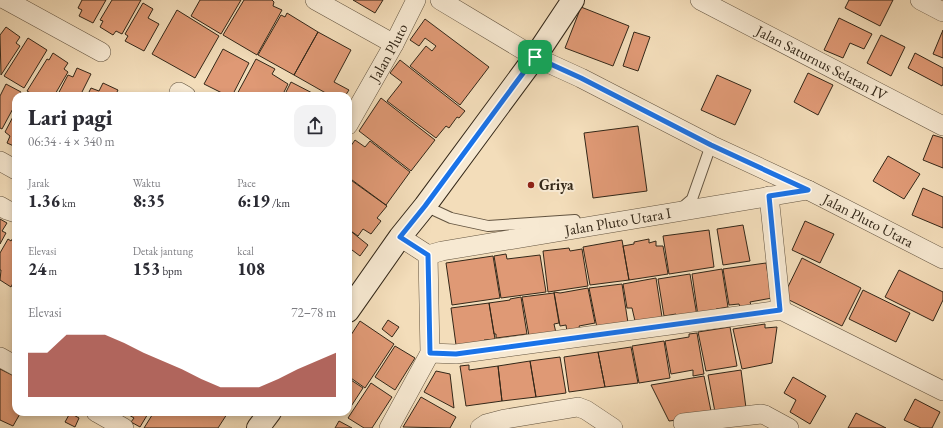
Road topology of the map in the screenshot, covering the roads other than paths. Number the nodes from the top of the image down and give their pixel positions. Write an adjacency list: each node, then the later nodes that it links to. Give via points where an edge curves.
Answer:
1 (6, 0): 10 (street)
2 (315, 0): 9 (street)
3 (416, 0): 9 (street, Jalan Pluto)
4 (440, 0): 11 (street)
5 (573, 0): 11 (street)
6 (700, 0): 13 (street, Jalan Saturnus Selatan IV)
7 (920, 0): 8 (street)
8 (943, 12)
9 (394, 44): 12 (street, Jalan Pluto)
10 (101, 52)
11 (535, 57): 14 (street, Jalan Pluto Utara); 20 (street)
12 (352, 118)
13 (943, 126)
14 (711, 145): 17 (street, Jalan Pluto Utara); 20 (lane, via 692,199 675,210 488,226 451,218)
15 (0, 161): 16 (street)
16 (12, 168)
17 (808, 190): 18 (street, Jalan Pluto Utara I); 24 (street, Jalan Pluto Utara)
18 (769, 196): 23 (street, Jalan Pluto Utara I); 26 (street)
19 (0, 206): 21 (street)
20 (430, 209): 22 (street)
21 (12, 212)
22 (400, 237): 23 (street); 25 (street)
23 (432, 254): 27 (street)
24 (943, 259)
25 (352, 304)
26 (780, 310): 27 (street, via 456,354); 30 (street)
27 (430, 353): 36 (street)
28 (0, 357): 29 (street)
29 (12, 364)
30 (943, 391)
31 (103, 416): 34 (street)
32 (267, 416): 35 (street)
33 (683, 423): 39 (street, via 761,414)
34 (124, 428)
35 (258, 428)
36 (389, 428)
37 (480, 428): 38 (street, via 504,419 578,407)
38 (613, 428)
39 (789, 428)

